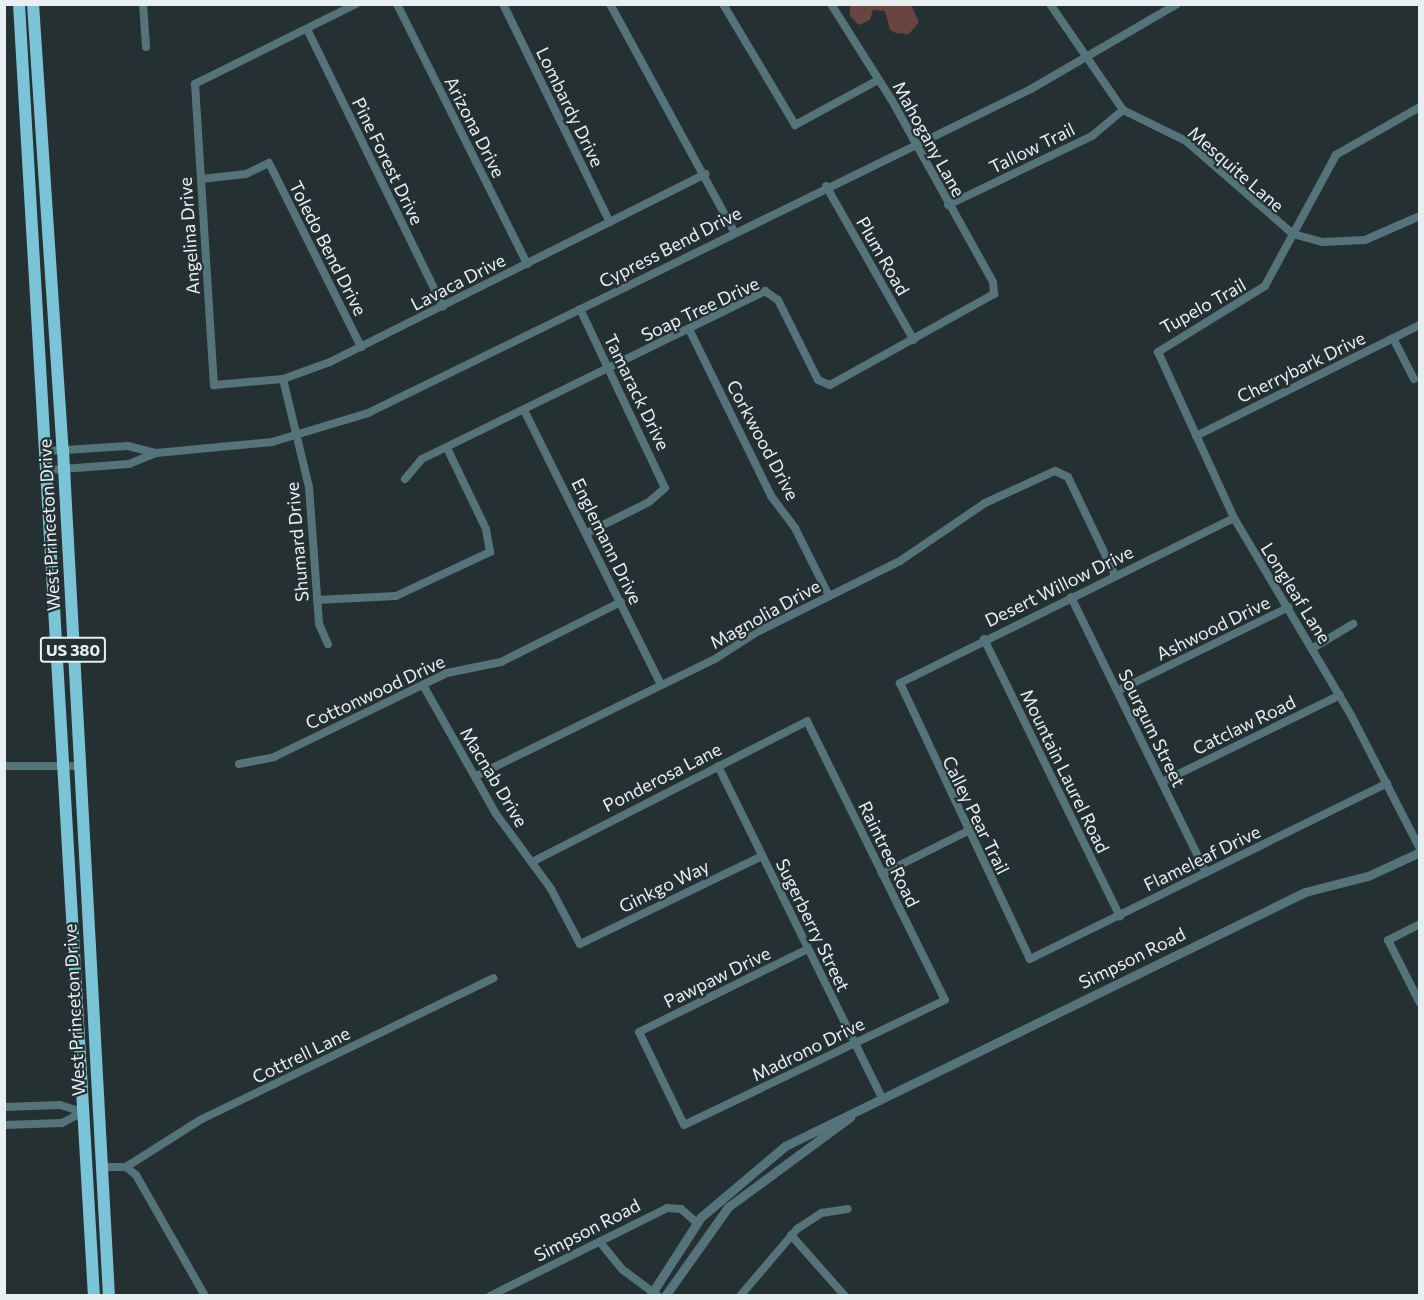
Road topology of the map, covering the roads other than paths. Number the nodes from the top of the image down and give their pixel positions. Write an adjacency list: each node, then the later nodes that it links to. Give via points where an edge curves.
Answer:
1 (19, 4): 46 (highway, West Princeton Drive / US 380)
2 (33, 4): 45 (highway, West Princeton Drive / US 380)
3 (143, 4): 13 (street)
4 (356, 4): 12 (street)
5 (397, 4): 27 (street, Arizona Drive)
6 (503, 4): 24 (street, Lombardy Drive)
7 (610, 4): 19 (street)
8 (723, 4): 15 (street, via 795,124)
9 (831, 4): 15 (street, Mahogany Lane)
10 (1050, 4): 14 (street, Mesquite Lane)
11 (1177, 4): 14 (street, Cypress Bend Drive)
12 (307, 29): 20 (street, Angelina Drive, via 195,84); 29 (street, Pine Forest Drive)
13 (146, 47)
14 (1084, 56): 17 (street, Mesquite Lane); 18 (street, Cypress Bend Drive, via 1031,89)
15 (878, 80): 18 (street, Mahogany Lane)
16 (1419, 107): 26 (street, Tupelo Trail, via 1336,155)
17 (1123, 110): 22 (street, Tallow Trail, via 1092,136); 26 (street, Mesquite Lane, via 1186,141)
18 (913, 144): 21 (street, Cypress Bend Drive); 22 (street, Mahogany Lane)
19 (706, 174): 24 (street, Lavaca Drive); 25 (street)
20 (201, 179): 35 (street, Toledo Bend Drive, via 246,174 269,163); 40 (street, Angelina Drive)
21 (826, 186): 25 (street, Cypress Bend Drive); 34 (street, Plum Road)
22 (948, 205): 28 (street, Mahogany Lane)
23 (1419, 216): 26 (street, Mesquite Lane, via 1365,240 1323,242)
24 (610, 222): 27 (street, Lavaca Drive)
25 (734, 231): 30 (street, Cypress Bend Drive)
26 (1293, 234): 36 (street, Tupelo Trail, via 1275,270 1252,298)
27 (527, 264): 29 (street, Lavaca Drive)
28 (996, 290): 34 (street, Soap Tree Drive)
29 (442, 306): 35 (street, Lavaca Drive)
30 (580, 309): 37 (street, Tamarack Drive); 42 (street, Cypress Bend Drive, via 368,413)
31 (1419, 325): 33 (street, Cherrybark Drive)
32 (689, 328): 34 (street, Soap Tree Drive, via 770,291 818,380 830,385); 37 (street, Soap Tree Drive); 54 (street, Corkwood Drive, via 771,496 795,528)
33 (1393, 338): 39 (street); 43 (street, Cherrybark Drive)
34 (914, 340)
35 (361, 347): 38 (street, Lavaca Drive)
36 (1160, 349): 43 (street, Longleaf Lane)
37 (608, 369): 41 (street, Soap Tree Drive); 52 (street, Tamarack Drive, via 664,488 649,502)
38 (283, 379): 40 (street, Lavaca Drive); 42 (street, Shumard Drive)
39 (1414, 379)
40 (214, 385)
41 (524, 410): 44 (street, Soap Tree Drive); 52 (street, Englemann Drive)
42 (299, 436): 47 (street, Cypress Bend Drive); 56 (street, Shumard Drive, via 309,487)
43 (1196, 436): 51 (street, Longleaf Lane)
44 (447, 448): 50 (street, Soap Tree Drive, via 415,464); 56 (street, via 492,544 490,552 396,596)
45 (63, 450): 46 (street, Cypress Bend Drive); 47 (street, Cypress Bend Drive, via 128,446); 48 (highway, West Princeton Drive / US 380)
46 (48, 451): 49 (highway, West Princeton Drive / US 380)
47 (156, 453): 48 (street, Cypress Bend Drive, via 129,464)
48 (64, 469): 49 (street, Cypress Bend Drive); 71 (highway, West Princeton Drive / US 380)
49 (50, 470): 73 (highway, West Princeton Drive / US 380)
50 (405, 479)
51 (1234, 518): 53 (street, Desert Willow Drive); 58 (street, Longleaf Lane)
52 (587, 533): 57 (street, Englemann Drive)
53 (1115, 575): 54 (street, Magnolia Drive, via 1063,471 985,503 900,561); 55 (street, Desert Willow Drive)
54 (829, 596): 65 (street, Magnolia Drive)
55 (1071, 597): 60 (street, Desert Willow Drive); 66 (street, Sourgum Street)
56 (317, 600): 61 (street, Shumard Drive)
57 (621, 602): 64 (street, Cottonwood Drive, via 501,662 447,673); 65 (street, Englemann Drive)
58 (1289, 607): 62 (street, Longleaf Lane); 66 (street, Ashwood Drive)
59 (1353, 624): 62 (street)
60 (984, 639): 63 (street, Desert Willow Drive); 83 (street, Mountain Laurel Road)
61 (327, 644)
62 (1313, 648): 67 (street, Longleaf Lane)
63 (900, 682): 77 (street, Calley Pear Trail)
64 (423, 685): 69 (street, Cottonwood Drive, via 274,757); 74 (street, Macnab Drive)
65 (661, 685): 74 (street, Magnolia Drive)
66 (1117, 691): 75 (street, Sourgum Street)
67 (1340, 695): 75 (street, Catclaw Road); 76 (street, Longleaf Lane)
68 (807, 721): 72 (street, Ponderosa Lane); 82 (street, Raintree Road)
69 (239, 765)
70 (4, 766): 73 (street)
71 (76, 766): 73 (street); 98 (highway, West Princeton Drive / US 380)
72 (718, 766): 79 (street, Sugerberry Street); 80 (street, Ponderosa Lane)
73 (62, 767): 95 (highway, West Princeton Drive / US 380)
74 (476, 776): 80 (street, Macnab Drive, via 503,826)
75 (1162, 782): 81 (street, Sourgum Street)
76 (1387, 783): 78 (street, Longleaf Lane); 81 (street, Flameleaf Drive)
77 (968, 831): 82 (street); 87 (street, Calley Pear Trail)
78 (1419, 851): 92 (street, Simpson Road, via 1368,876 1305,892)
79 (762, 856): 85 (street, Ginkgo Way); 86 (street, Sugerberry Street)
80 (532, 862): 85 (street, Macnab Drive)
81 (1206, 873): 83 (street, Flameleaf Drive)
82 (882, 874): 89 (street, Raintree Road)
83 (1120, 916): 87 (street, Flameleaf Drive)
84 (1419, 924): 90 (street, via 1388,940)
85 (580, 944)
86 (808, 949): 91 (street, Sugerberry Street); 97 (street, Pawpaw Drive, via 639,1032)
87 (1030, 959)
88 (494, 978): 99 (street, Cottrell Lane, via 193,1123)
89 (945, 1000): 91 (street, Madrono Drive)
90 (1419, 1003)
91 (855, 1043): 92 (street, Sugerberry Street); 97 (street, Madrono Drive)
92 (882, 1098): 94 (street, Simpson Road)
93 (4, 1107): 95 (street, via 60,1105)
94 (863, 1107): 101 (street, Simpson Road, via 754,1168); 109 (street, Simpson Road, via 744,1192 702,1238)
95 (83, 1112): 96 (street, via 62,1123); 105 (highway, West Princeton Drive / US 380)
96 (4, 1125)
97 (684, 1125)
98 (101, 1167): 99 (street); 106 (highway, West Princeton Drive / US 380)
99 (126, 1167): 107 (street, via 136,1174)
100 (848, 1209): 102 (street, via 822,1213)
101 (697, 1223): 103 (street, Simpson Road, via 681,1209 667,1208); 104 (street, Simpson Road)
102 (791, 1235): 110 (street); 111 (street)
103 (600, 1242): 104 (street); 108 (street, Simpson Road)
104 (653, 1294)
105 (94, 1296)
106 (109, 1296)
107 (205, 1296)
108 (490, 1296)
109 (665, 1296)
110 (740, 1296)
111 (845, 1296)

